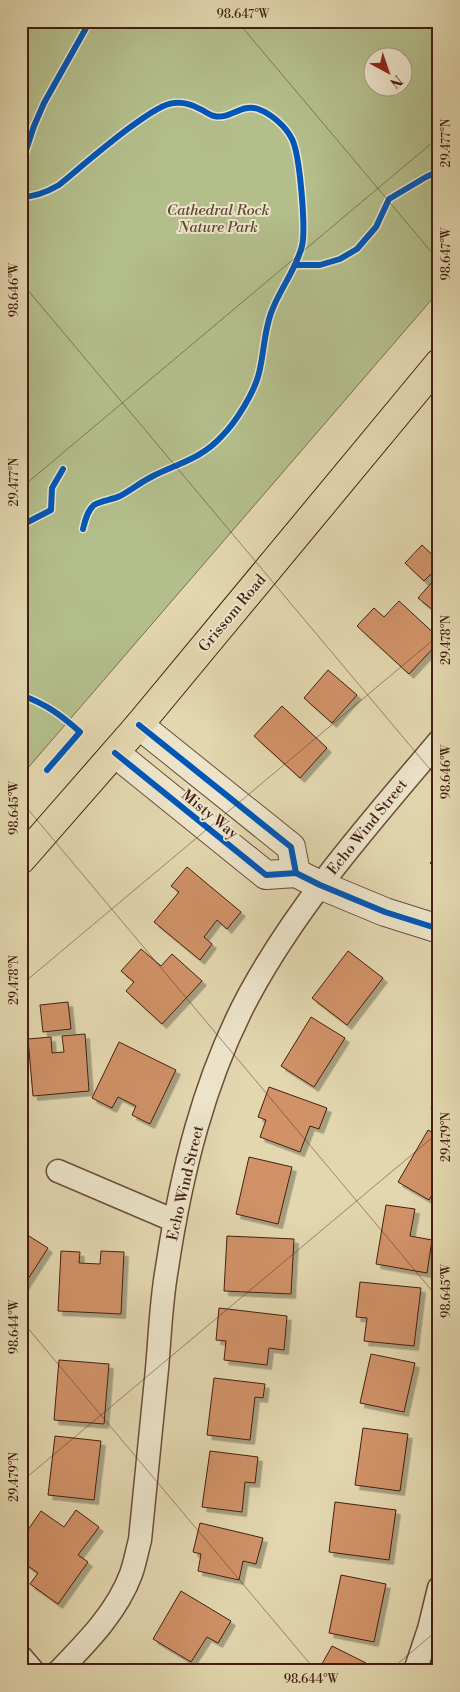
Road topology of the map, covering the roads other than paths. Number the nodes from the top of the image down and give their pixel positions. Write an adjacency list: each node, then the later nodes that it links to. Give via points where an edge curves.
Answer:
1 (439, 363): 2 (main road, Grissom Road)
2 (139, 725): 4 (main road, Grissom Road); 6 (street, Misty Way, via 291,847)
3 (439, 741): 7 (street, Echo Wind Street)
4 (114, 753): 5 (main road, Grissom Road); 6 (street, Misty Way, via 266,875)
5 (21, 860)
6 (296, 873): 7 (street)
7 (320, 885): 8 (street, via 384,912); 10 (street, Echo Wind Street, via 288,930 249,996 220,1058 196,1127)
8 (439, 929)
9 (58, 1171): 10 (street)
10 (175, 1221): 14 (street, Echo Wind Street, via 166,1269 140,1540 131,1574 120,1596 103,1622)
11 (439, 1588): 15 (street)
12 (21, 1657): 13 (street)
13 (33, 1671)
14 (59, 1671)
15 (415, 1671)

